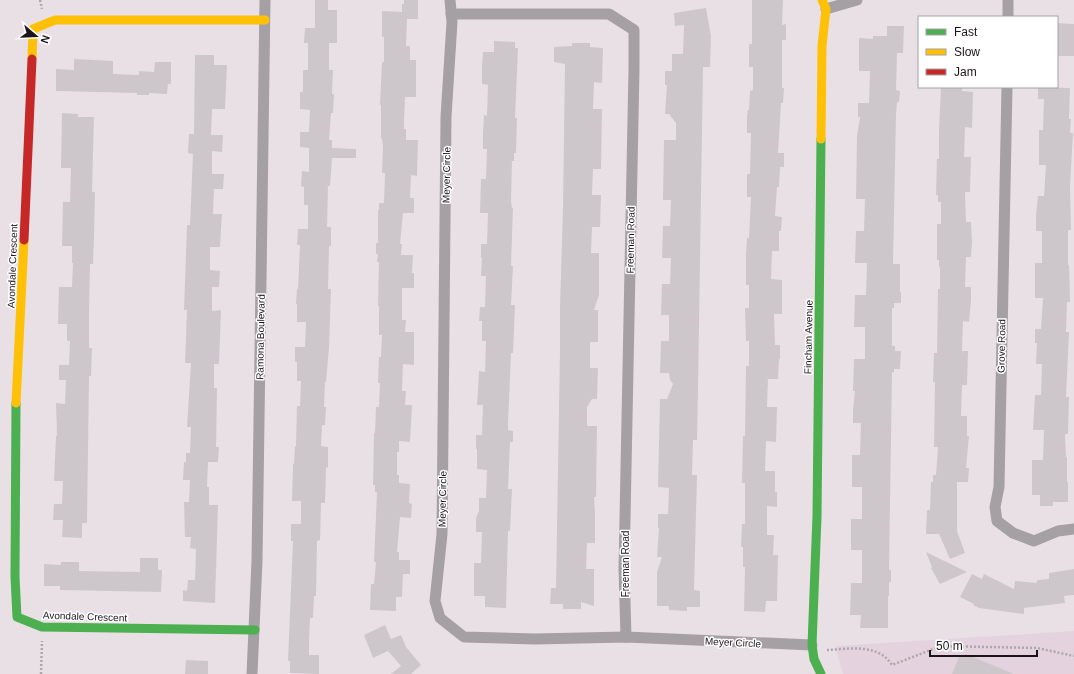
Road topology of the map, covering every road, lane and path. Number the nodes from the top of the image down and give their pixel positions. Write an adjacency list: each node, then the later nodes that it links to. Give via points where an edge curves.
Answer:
1 (265, 0): 8 (street, Ramona Boulevard)
2 (450, 0): 6 (street, Meyer Circle)
3 (857, 0): 5 (street)
4 (1008, 0): 7 (street)
5 (824, 4): 14 (street, Fincham Avenue, via 817,516)
6 (451, 14): 13 (street, Freeman Road, via 609,14 634,30 624,569); 13 (street, Meyer Circle, via 446,117 442,534 435,601 440,618 464,637)
7 (1008, 16)
8 (264, 20): 11 (street, Avondale Crescent, via 55,20 33,29 16,413 15,577 17,617); 12 (street, Ramona Boulevard)
9 (1007, 88): 10 (street, Grove Road, via 999,486 995,507 997,521 1013,533 1034,541 1058,531)
10 (1074, 529)
11 (42, 627): 12 (street, Avondale Crescent); 16 (path)
12 (255, 630): 17 (street, Ramona Boulevard)
13 (626, 637): 14 (street, Meyer Circle)
14 (812, 648): 15 (path, via 872,650 884,655 892,665 941,646 1037,648); 18 (street, Fincham Avenue)
15 (1074, 656)
16 (41, 674)
17 (252, 674)
18 (821, 674)

